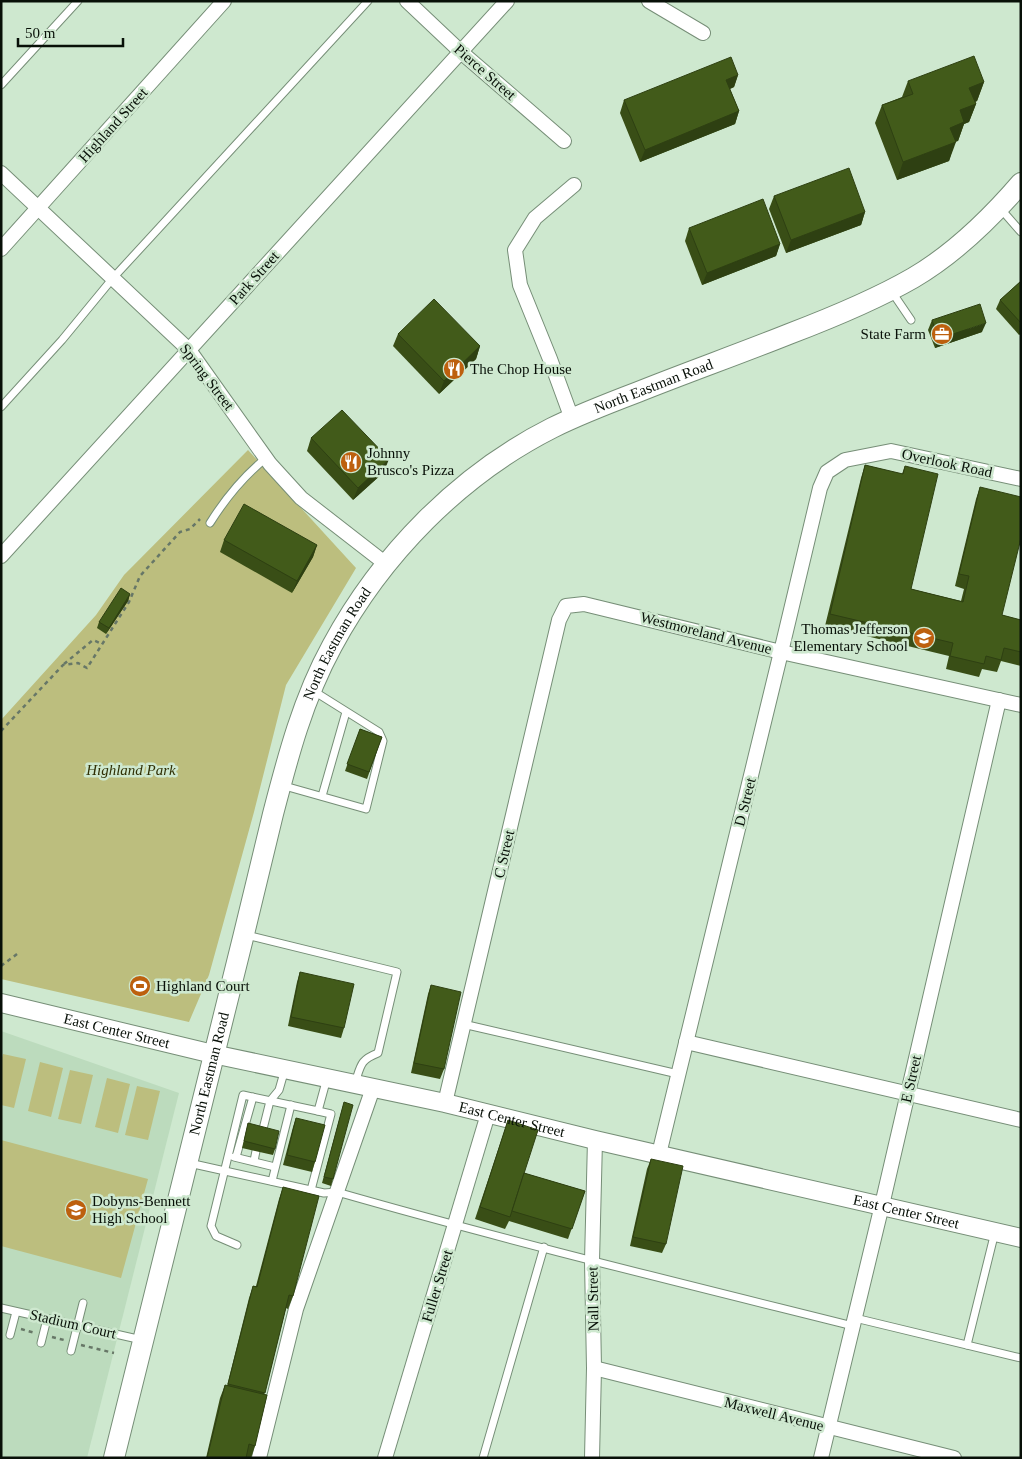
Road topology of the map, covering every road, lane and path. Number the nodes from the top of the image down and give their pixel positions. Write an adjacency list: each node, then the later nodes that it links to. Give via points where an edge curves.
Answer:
1 (78, 1): 9 (lane)
2 (224, 1): 14 (street, Highland Street)
3 (368, 1): 18 (lane)
4 (407, 1): 8 (street, Pierce Street)
5 (508, 1): 8 (street, Park Street)
6 (649, 1): 7 (street)
7 (703, 33)
8 (461, 52): 10 (street, Pierce Street); 21 (street, Park Street)
9 (1, 85)
10 (564, 140)
11 (1, 173): 14 (street, Spring Street)
12 (1021, 183): 15 (main road, North Eastman Road)
13 (574, 185): 23 (street, via 535,218 515,250 520,285)
14 (39, 208): 17 (street, Highland Street); 18 (street, Spring Street)
15 (999, 208): 16 (lane); 19 (main road, North Eastman Road, via 949,253)
16 (1021, 232)
17 (1, 249)
18 (113, 278): 21 (street, Spring Street); 22 (lane)
19 (890, 290): 20 (lane); 23 (main road, North Eastman Road, via 835,316)
20 (911, 320)
21 (189, 350): 24 (street, Spring Street); 29 (street, Park Street)
22 (1, 407)
23 (572, 419): 30 (main road, North Eastman Road, via 528,441 468,482 423,523)
24 (266, 458): 27 (lane, via 244,478); 30 (street, Spring Street, via 301,498)
25 (845, 460): 26 (street, Overlook Road, via 891,451); 33 (street, D Street, via 827,472 820,488)
26 (1021, 479)
27 (216, 513): 28 (lane); 32 (path, via 211,509 190,529 180,532 140,576 129,602)
28 (210, 524)
29 (1, 556)
30 (386, 564): 35 (main road, North Eastman Road, via 349,615)
31 (566, 606): 33 (street, Westmoreland Avenue, via 584,604); 46 (street, C Street, via 559,620)
32 (102, 644): 34 (path, via 93,640); 34 (path, via 87,668 78,663)
33 (781, 652): 36 (street, Westmoreland Avenue); 47 (street, D Street)
34 (63, 665): 39 (path)
35 (310, 689): 38 (lane); 40 (main road, North Eastman Road)
36 (999, 700): 37 (street, Westmoreland Avenue); 54 (street, E Street)
37 (1021, 705)
38 (346, 712): 41 (lane); 41 (lane, via 378,732 383,741 366,809)
39 (1, 731)
40 (281, 785): 41 (lane); 42 (main road, North Eastman Road)
41 (322, 796)
42 (244, 934): 48 (main road, North Eastman Road); 52 (lane, via 397,972 378,1053 362,1061)
43 (17, 954): 44 (path)
44 (1, 966)
45 (1, 1004): 48 (street, East Center Street)
46 (464, 1024): 50 (lane); 56 (street, C Street)
47 (686, 1042): 50 (street, D Street); 54 (street)
48 (213, 1054): 49 (street, East Center Street); 67 (main road, North Eastman Road)
49 (285, 1069): 51 (street, East Center Street); 55 (lane, via 278,1090)
50 (678, 1074): 64 (street, D Street)
51 (326, 1078): 52 (street, East Center Street); 58 (lane)
52 (355, 1084): 53 (street, East Center Street)
53 (373, 1088): 56 (street, East Center Street); 72 (street)
54 (908, 1094): 60 (street); 73 (street, E Street)
55 (270, 1101): 57 (lane); 61 (lane); 65 (lane, via 243,1095)
56 (445, 1103): 59 (street, East Center Street)
57 (291, 1105): 58 (lane); 68 (lane)
58 (318, 1111): 71 (lane, via 331,1114)
59 (488, 1114): 62 (street, East Center Street); 74 (street, Fuller Street)
60 (1021, 1120)
61 (262, 1133)
62 (596, 1140): 64 (street, East Center Street); 79 (street, Nall Street)
63 (256, 1151): 66 (lane)
64 (658, 1154): 73 (street, East Center Street)
65 (233, 1156): 66 (lane); 69 (lane)
66 (254, 1161): 68 (lane)
67 (186, 1163): 69 (lane); 88 (main road, North Eastman Road)
68 (275, 1167): 70 (lane)
69 (225, 1171): 70 (lane); 77 (lane, via 210,1226 216,1236)
70 (272, 1181): 71 (lane)
71 (310, 1190): 72 (lane)
72 (337, 1192): 74 (lane); 97 (street, via 296,1309)
73 (882, 1205): 75 (street, East Center Street); 84 (street, E Street)
74 (456, 1225): 78 (lane); 98 (street, Fuller Street)
75 (996, 1232): 76 (street, East Center Street); 90 (lane)
76 (1021, 1238)
77 (236, 1245)
78 (544, 1247): 79 (lane); 99 (lane)
79 (592, 1261): 84 (lane); 94 (street, Nall Street)
80 (83, 1303): 85 (lane)
81 (1, 1308): 82 (lane, Stadium Court)
82 (16, 1312): 83 (lane, Stadium Court); 86 (lane)
83 (48, 1319): 85 (lane, Stadium Court); 87 (lane)
84 (854, 1322): 90 (lane); 95 (street, E Street)
85 (78, 1326): 88 (lane, Stadium Court); 89 (lane)
86 (11, 1331): 87 (path)
87 (42, 1339): 89 (path)
88 (144, 1340): 96 (main road, North Eastman Road)
89 (73, 1343): 91 (lane); 92 (path)
90 (967, 1345): 93 (lane)
91 (71, 1351)
92 (114, 1353)
93 (1021, 1358)
94 (594, 1368): 95 (street, Maxwell Avenue); 100 (street, Nall Street)
95 (828, 1428): 101 (street, E Street); 102 (street, Maxwell Avenue)
96 (114, 1458)
97 (259, 1458)
98 (385, 1458)
99 (483, 1458)
100 (592, 1458)
101 (821, 1458)
102 (954, 1458)

